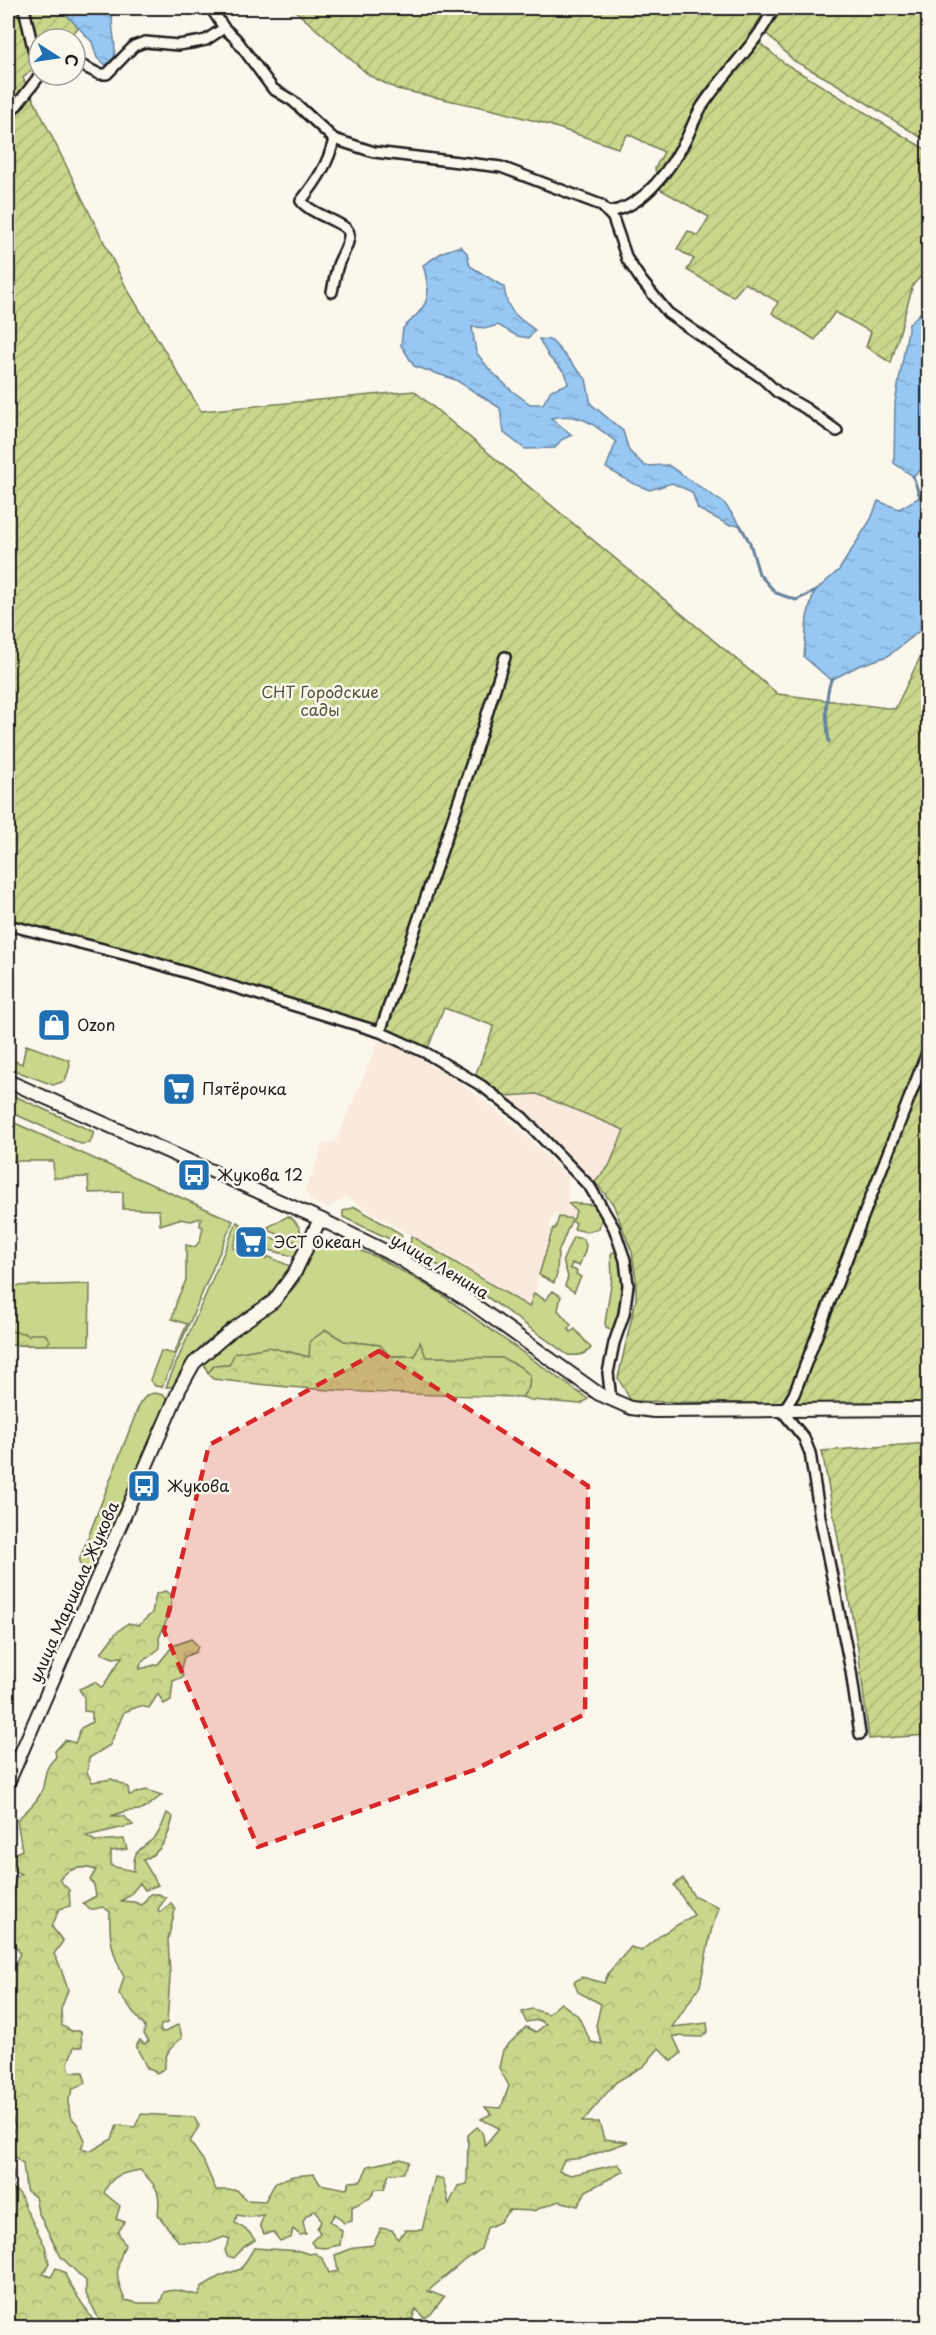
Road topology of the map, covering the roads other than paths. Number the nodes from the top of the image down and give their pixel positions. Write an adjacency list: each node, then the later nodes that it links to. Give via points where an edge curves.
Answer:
1 (24, 8): 4 (street)
2 (211, 8): 5 (street)
3 (775, 8): 10 (street, via 702,107 663,172 629,207)
4 (28, 27)
5 (224, 28): 6 (street, via 197,42 145,42 134,46 107,74); 9 (street, via 273,89)
6 (87, 68)
7 (31, 87): 8 (street)
8 (8, 113)
9 (334, 138): 10 (street, via 374,152 501,167 601,206); 11 (street, via 327,161 301,201 317,215 349,230)
10 (607, 212): 12 (street, via 613,218 627,259 668,313)
11 (332, 292)
12 (837, 431)
13 (505, 657): 15 (street)
14 (8, 925): 15 (street, via 139,958)
15 (380, 1032): 19 (street, via 482,1086 557,1151 600,1202 625,1260 628,1285 608,1373)
16 (928, 1050): 21 (street, via 794,1394)
17 (8, 1081): 18 (main road, улица Ленина)
18 (320, 1219): 19 (main road, улица Ленина, via 417,1268); 23 (main road, улица Маршала Жукова, via 295,1272 274,1301 194,1363 180,1388)
19 (611, 1400): 21 (main road, улица Ленина, via 654,1411)
20 (928, 1410): 21 (main road, улица Ленина)
21 (783, 1412): 22 (street, via 804,1438 810,1453)
22 (860, 1734)
23 (8, 1783)

